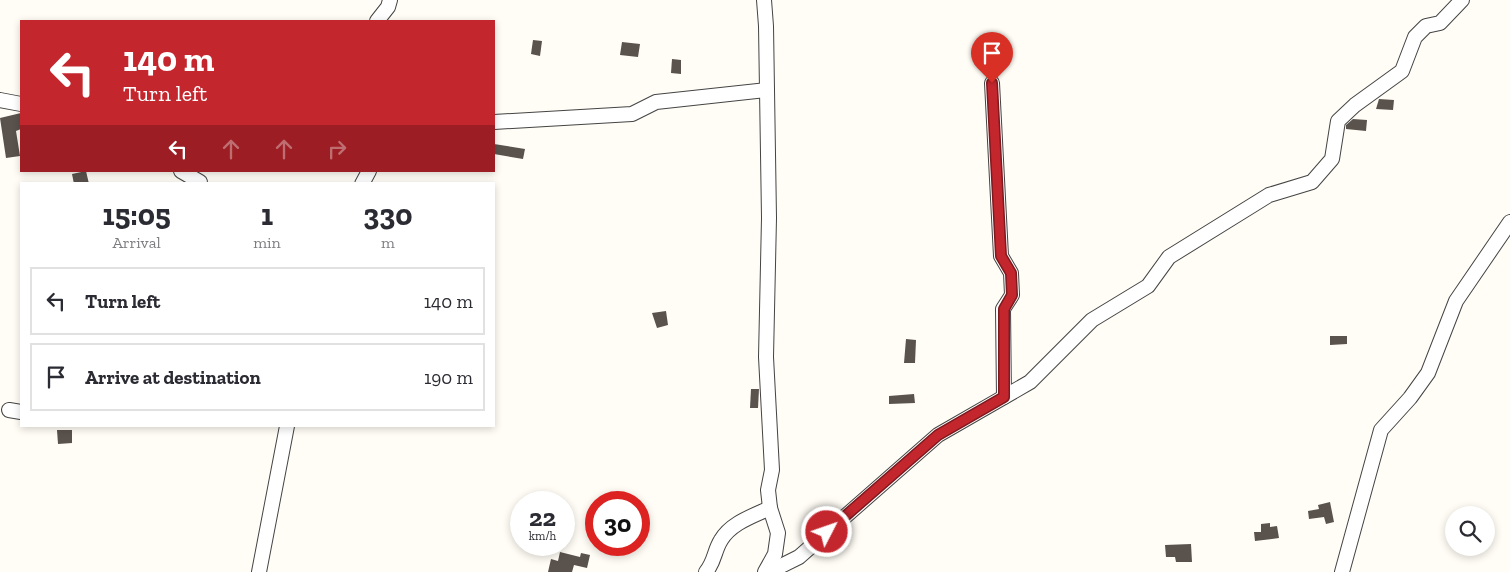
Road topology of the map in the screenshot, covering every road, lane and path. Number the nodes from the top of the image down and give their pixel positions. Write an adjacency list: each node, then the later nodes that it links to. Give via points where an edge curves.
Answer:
1 (390, 0): 4 (street)
2 (764, 0): 6 (street)
3 (1462, 0): 13 (street, via 1440,23 1426,26 1415,37 1402,71 1354,105 1338,121 1332,159 1312,182 1269,194 1169,257 1148,286 1092,320 1030,382)
4 (378, 20)
5 (992, 83): 13 (street, via 1001,256 1011,273 1012,295 1004,309)
6 (767, 90): 9 (street, via 656,102 632,114); 15 (street, via 766,357 772,470 768,490)
7 (0, 100): 8 (street)
8 (20, 104)
9 (495, 122)
10 (183, 172): 11 (street)
11 (200, 179)
12 (1510, 222): 20 (street, via 1456,301 1428,373 1381,430)
13 (1004, 397): 19 (street, via 938,435 799,557)
14 (287, 427): 16 (street)
15 (770, 508): 17 (street, via 732,526 720,540 713,564); 18 (street, via 778,533 775,554)
16 (259, 572)
17 (706, 572)
18 (765, 572)
19 (769, 572)
20 (1342, 572)

